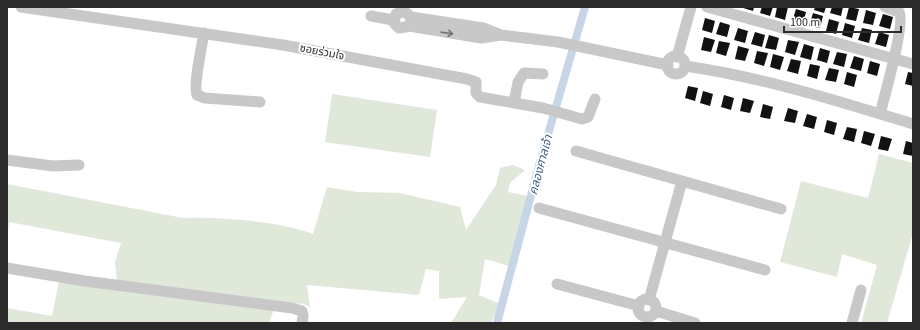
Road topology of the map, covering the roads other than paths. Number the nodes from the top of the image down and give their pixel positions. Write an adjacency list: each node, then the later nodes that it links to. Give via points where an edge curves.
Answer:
1 (22, 7): 8 (street, ซอยร่วมใจ)
2 (691, 7): 9 (street)
3 (707, 7): 10 (street)
4 (886, 7): 10 (street, via 899,12 902,18)
5 (407, 15): 7 (street, via 396,14); 7 (street, via 399,28); 11 (street, via 481,38 501,35 558,42)
6 (371, 16): 7 (street)
7 (393, 20)
8 (204, 33): 16 (street, via 197,95 205,98); 17 (street, ซอยร่วมใจ, via 467,78 476,82 476,93 480,97)
9 (677, 56): 11 (street, via 671,58); 13 (street, via 683,60)
10 (894, 57): 12 (street); 18 (street)
11 (668, 64): 13 (street, via 668,68 674,73 681,72)
12 (913, 64)
13 (685, 66): 18 (street, via 741,76)
14 (544, 74): 17 (street, via 524,73 518,82)
15 (595, 99): 17 (street, ซอยร่วมใจ, via 586,118)
16 (260, 102)
17 (514, 103)
18 (880, 114): 19 (street)
19 (913, 124)
20 (576, 151): 23 (street)
21 (7, 160): 22 (street, via 53,166)
22 (79, 165)
23 (682, 181): 25 (street); 26 (street)
24 (539, 208): 26 (street)
25 (781, 209)
26 (665, 242): 28 (street); 31 (street)
27 (7, 268): 34 (street, via 85,281 292,308 302,311)
28 (764, 270)
29 (556, 284): 32 (street)
30 (861, 290): 36 (street)
31 (649, 300): 32 (street, via 642,301); 33 (street, via 655,304)
32 (639, 306): 33 (street, via 639,312)
33 (650, 317): 35 (street)
34 (302, 323)
35 (695, 323)
36 (852, 323)

